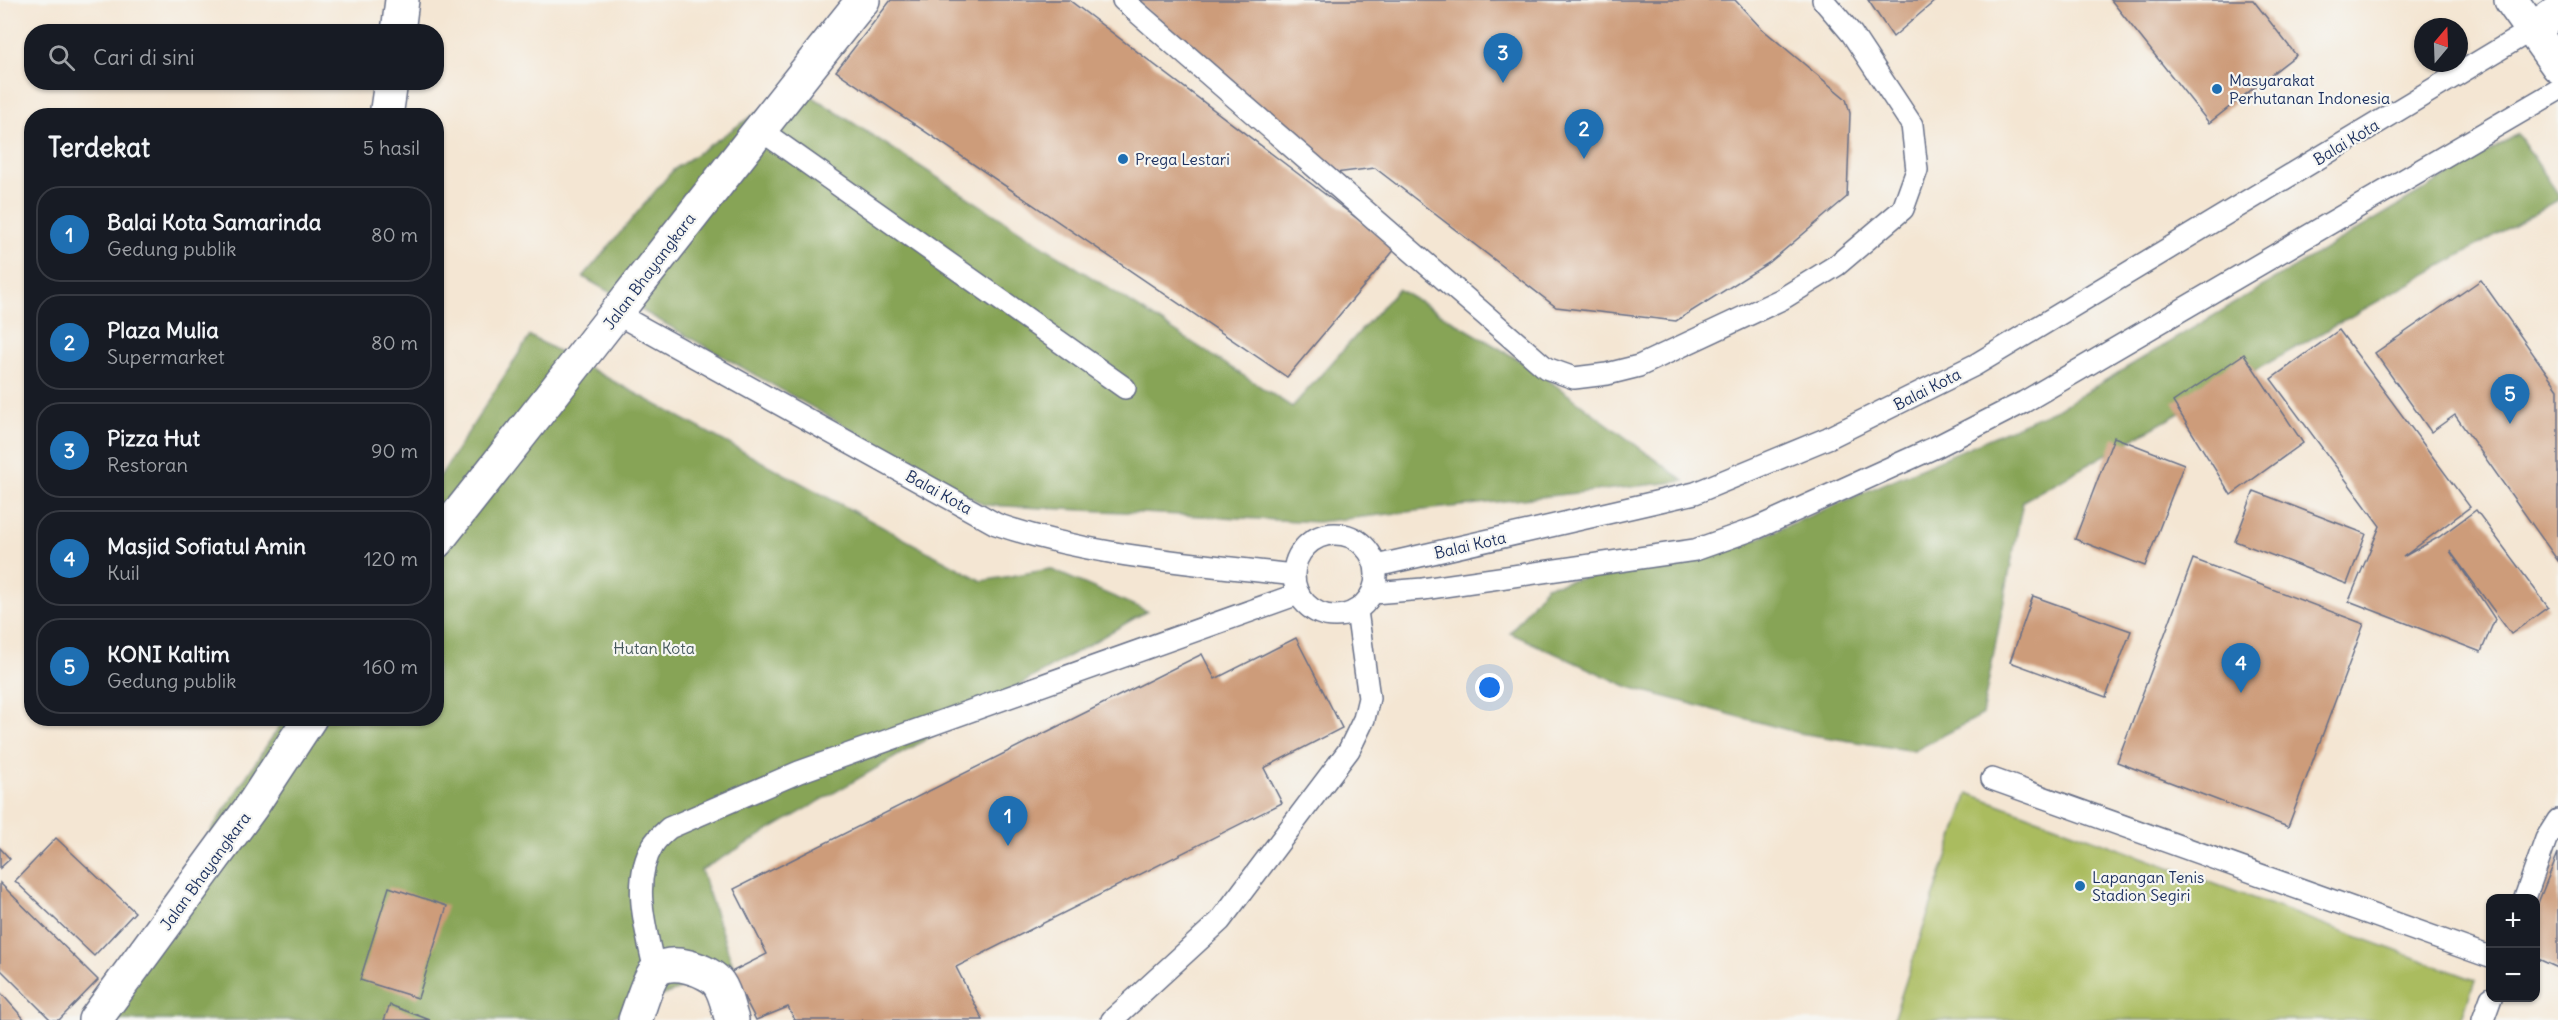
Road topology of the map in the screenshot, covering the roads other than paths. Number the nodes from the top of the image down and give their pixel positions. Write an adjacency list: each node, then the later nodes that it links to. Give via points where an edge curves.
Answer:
1 (402, 0): 7 (street)
2 (863, 0): 12 (street, Jalan Bhayangkara)
3 (1123, 0): 4 (lane, via 1546,368 1574,378 1639,366 1782,300 1837,265 1903,208 1917,170 1912,125 1852,34)
4 (1823, 0)
5 (2511, 0): 6 (street)
6 (2546, 20): 8 (street); 16 (lane, Balai Kota, via 1976,365 1828,438 1695,493)
7 (399, 24)
8 (2558, 66)
9 (390, 90): 11 (street)
10 (2558, 90): 18 (lane, Balai Kota, via 2025,402 1757,528 1695,550)
11 (387, 108)
12 (759, 129): 13 (street, Jalan Bhayangkara); 14 (lane)
13 (617, 314): 15 (street, Jalan Bhayangkara); 17 (lane, Balai Kota, via 996,524 1083,548)
14 (1125, 387)
15 (444, 533)
16 (1376, 566): 17 (lane, via 1366,546 1336,533 1315,538 1299,554); 18 (lane)
17 (1296, 585): 19 (lane, via 1314,610 1336,616); 25 (lane, via 799,772 669,828 654,843 643,882 642,910)
18 (1373, 593): 19 (lane)
19 (1357, 611): 30 (lane, via 1369,698 1349,750 1220,921)
20 (305, 726): 27 (street, Jalan Bhayangkara, via 252,806)
21 (1992, 779): 24 (lane)
22 (2558, 820): 23 (lane, via 2546,839)
23 (2526, 894)
24 (2486, 956)
25 (655, 972): 28 (street); 29 (street, via 673,965 697,969 710,977 719,984)
26 (2490, 1002): 31 (lane)
27 (95, 1020)
28 (635, 1020)
29 (732, 1020)
30 (1112, 1020)
31 (2483, 1020)

